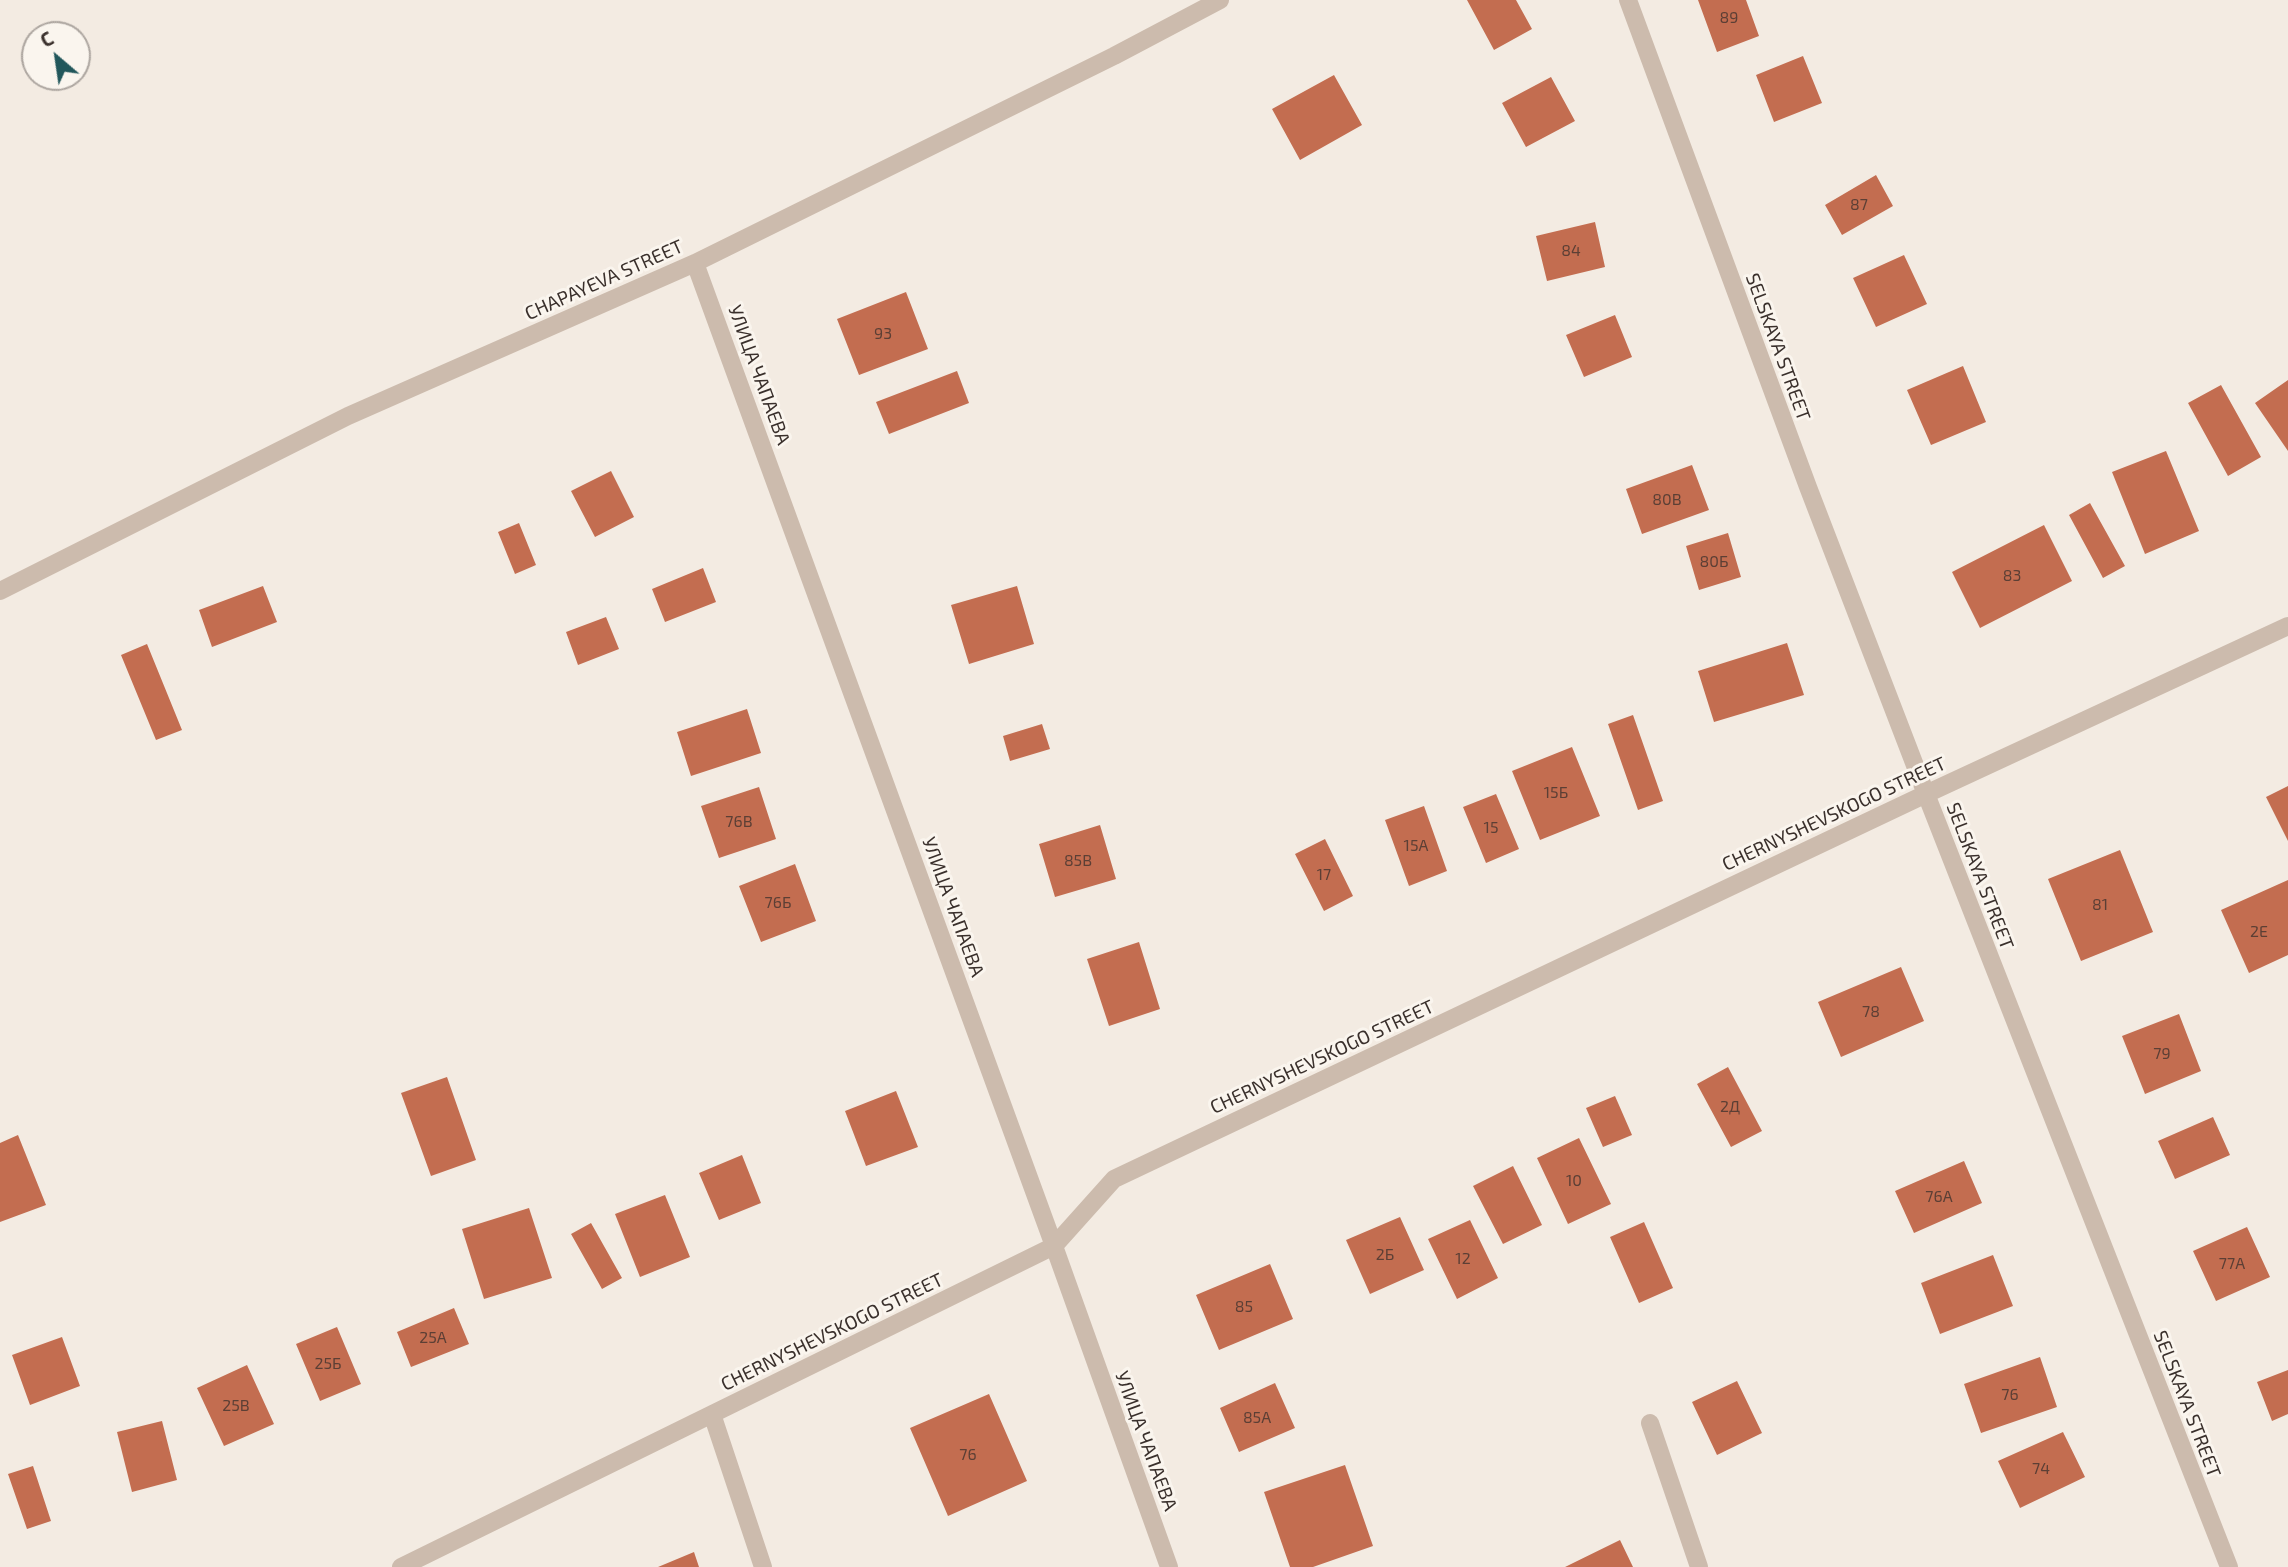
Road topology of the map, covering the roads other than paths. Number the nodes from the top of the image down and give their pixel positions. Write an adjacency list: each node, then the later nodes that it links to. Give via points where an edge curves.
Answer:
1 (1220, 0): 3 (street, CHAPAYEVA STREET)
2 (1628, 0): 6 (street, SELSKAYA STREET)
3 (695, 263): 4 (street, CHAPAYEVA STREET, via 348,415); 7 (street, УЛИЦА ЧАПАЕВА)
4 (0, 591)
5 (2288, 626): 6 (street, CHERNYSHEVSKOGO STREET)
6 (1926, 794): 7 (street, CHERNYSHEVSKOGO STREET, via 1114,1179); 14 (street, SELSKAYA STREET)
7 (1054, 1246): 8 (street, CHERNYSHEVSKOGO STREET); 12 (street, УЛИЦА ЧАПАЕВА)
8 (712, 1414): 10 (street, CHERNYSHEVSKOGO STREET); 11 (street)
9 (1650, 1423): 13 (street)
10 (401, 1567)
11 (763, 1567)
12 (1168, 1567)
13 (1699, 1567)
14 (2229, 1567)

